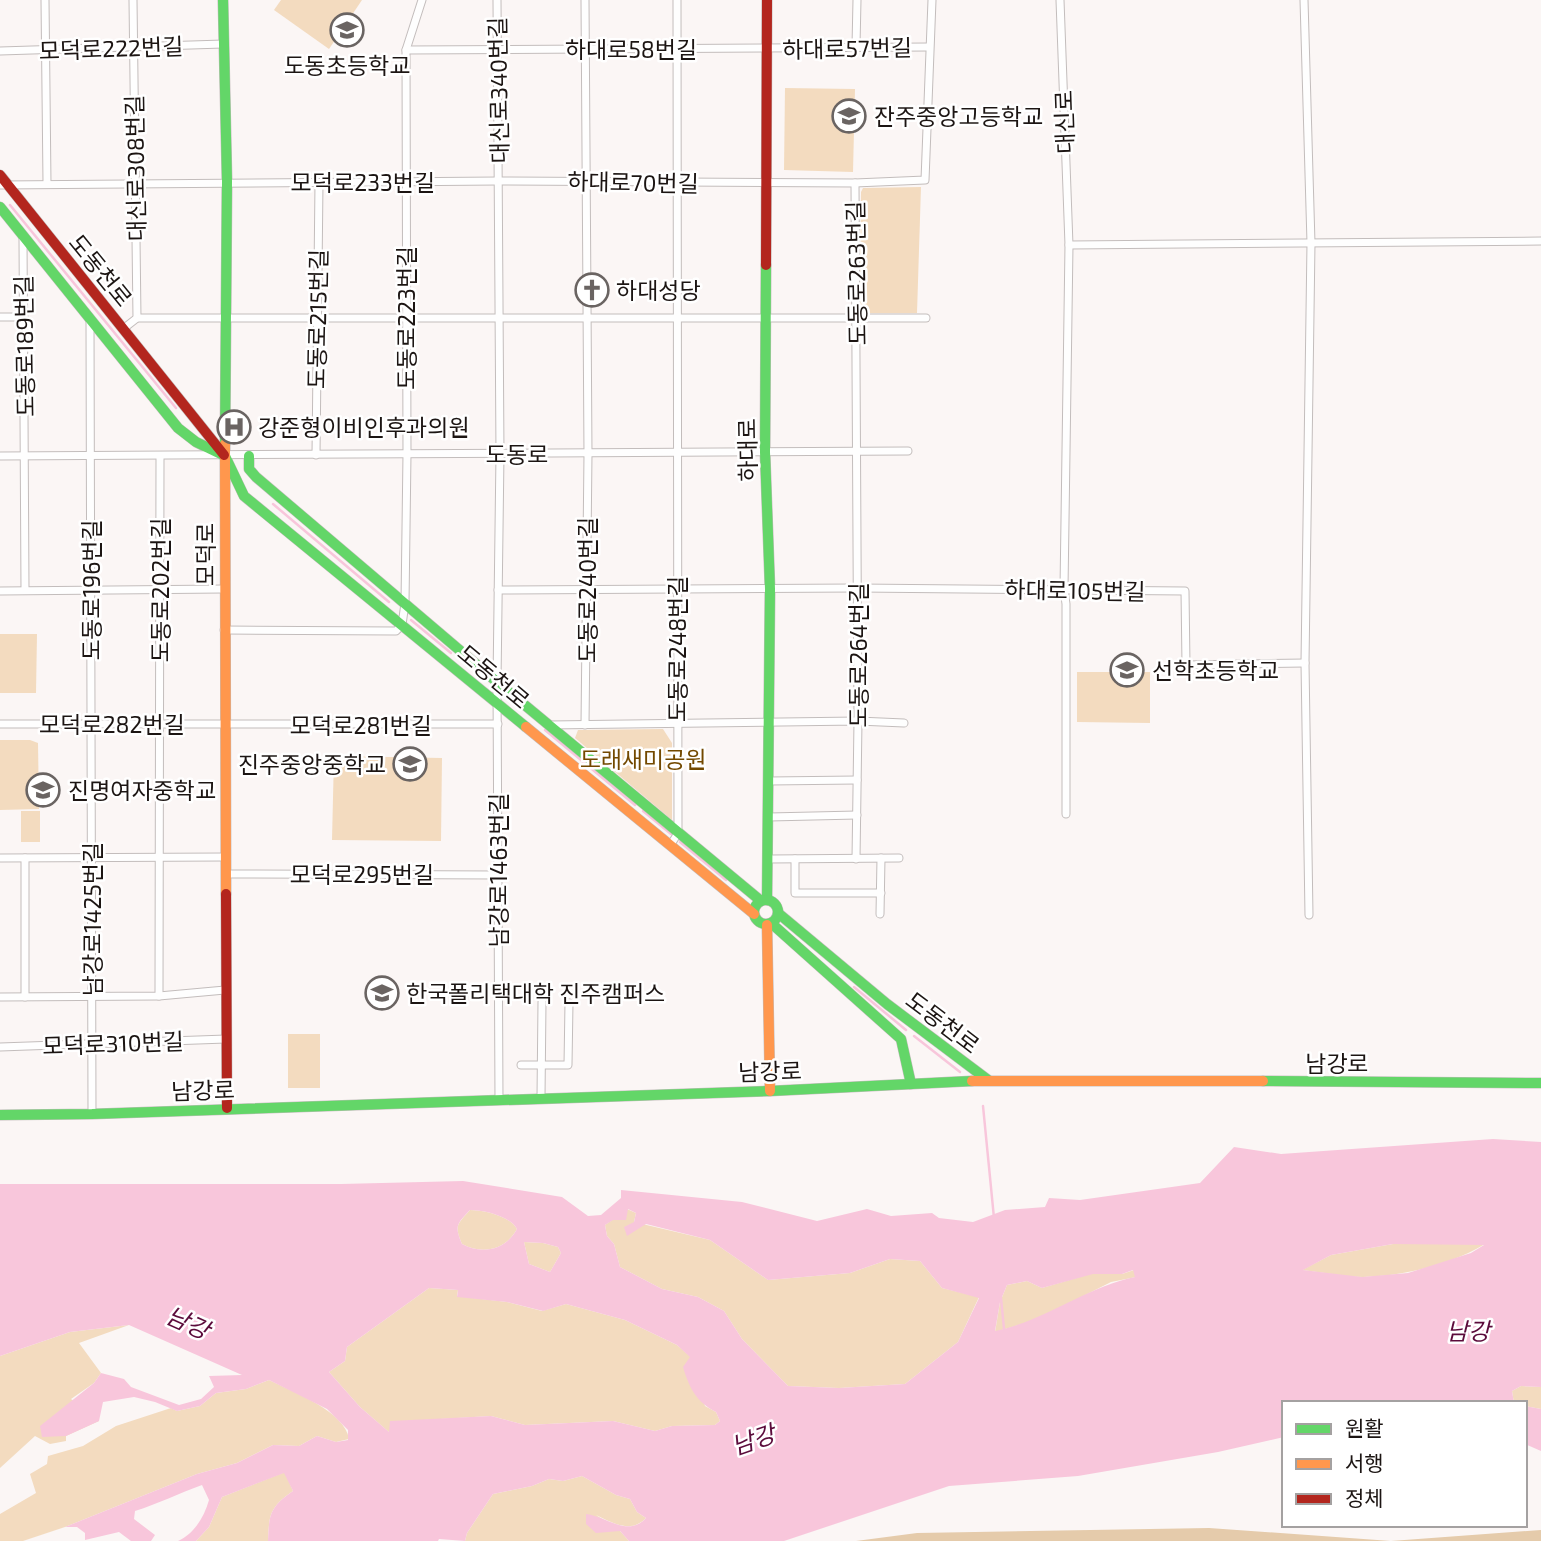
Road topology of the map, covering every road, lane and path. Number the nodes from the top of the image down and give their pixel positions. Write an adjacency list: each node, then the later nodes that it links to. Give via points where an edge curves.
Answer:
1 (45, 0): 20 (street)
2 (134, 0): 15 (street, 대신로308번길)
3 (223, 0): 13 (street, 모덕로)
4 (422, 0): 21 (street, 도동로223번길)
5 (497, 0): 22 (street, 대신로340번길)
6 (585, 0): 17 (street, 도동로240번길)
7 (677, 0): 18 (street, 도동로248번길)
8 (767, 0): 19 (street, 하대로)
9 (857, 0): 14 (street)
10 (932, 0): 16 (street)
11 (1060, 0): 41 (street, 대신로)
12 (1304, 0): 40 (street)
13 (223, 44): 15 (street, 모덕로222번길); 25 (street, 모덕로)
14 (856, 46): 16 (street, 하대로57번길); 19 (street, 하대로57번길)
15 (133, 47): 20 (street, 모덕로222번길); 30 (street, 대신로308번길)
16 (929, 47): 33 (street, via 925,180)
17 (584, 49): 18 (street, 하대로58번길); 22 (street, 하대로58번길); 28 (street, 도동로240번길)
18 (677, 49): 19 (street, 하대로58번길); 32 (street, 도동로248번길)
19 (766, 49): 34 (street, 하대로)
20 (45, 50): 23 (street, 모덕로222번길); 29 (street)
21 (406, 50): 22 (street, 하대로58번길); 27 (street, 도동로223번길)
22 (496, 50): 26 (street, 대신로340번길)
23 (0, 51)
24 (0, 176): 35 (street, 도동천로)
25 (227, 181): 30 (street, 모덕로233번길); 31 (street, 모덕로233번길); 42 (street, 모덕로)
26 (499, 181): 27 (street, 모덕로233번길); 28 (street, 하대로70번길); 54 (street, 대신로340번길)
27 (405, 182): 31 (street, 모덕로233번길); 46 (street, 도동로223번길)
28 (586, 182): 32 (street, 하대로70번길); 47 (street, 도동로240번길)
29 (47, 183): 30 (street, 모덕로233번길); 35 (street, 모덕로233번길)
30 (135, 183): 45 (street, 대신로308번길)
31 (319, 183): 53 (street, 도동로215번길)
32 (677, 183): 34 (street, 하대로70번길); 48 (street, 도동로248번길)
33 (855, 183): 34 (street, 도동로263번길); 50 (street, 도동로263번길)
34 (767, 184): 49 (street, 하대로)
35 (4, 185): 36 (street, 도동천로)
36 (19, 200): 37 (street, via 6,202); 55 (street, 도동천로)
37 (2, 210): 38 (street, 도동천로)
38 (23, 236): 44 (street, 도동로189번길); 52 (street, 도동천로)
39 (1541, 241): 40 (street)
40 (1311, 243): 41 (street); 88 (street)
41 (1069, 245): 79 (street, 대신로)
42 (227, 316): 45 (street); 53 (street); 70 (street, 모덕로)
43 (0, 317): 44 (street)
44 (24, 317): 67 (street, 도동로189번길)
45 (137, 318): 55 (street)
46 (406, 318): 53 (street); 54 (street); 62 (street, 도동로223번길)
47 (586, 318): 48 (street); 54 (street); 64 (street, 도동로240번길)
48 (676, 318): 49 (street); 58 (street, 도동로248번길)
49 (766, 318): 50 (street); 61 (street, 하대로)
50 (856, 318): 51 (street); 59 (street, 도동로263번길)
51 (926, 318)
52 (90, 319): 57 (street, 도동천로); 68 (street, 도동로196번길)
53 (317, 319): 65 (street, 도동로215번길)
54 (498, 319): 63 (street, 대신로340번길)
55 (123, 329): 56 (street, 도동천로)
56 (199, 421): 57 (street, via 195,428); 70 (street, 도동천로)
57 (180, 430): 70 (street, 도동천로)
58 (677, 451): 61 (street, 도동로); 64 (street, 도동로); 77 (street, 도동로248번길)
59 (857, 451): 60 (street, 도동로); 61 (street, 도동로); 74 (street, 도동로264번길)
60 (908, 451)
61 (765, 452): 78 (street, 하대로)
62 (407, 454): 63 (street, 도동로); 65 (street, 도동로); 85 (street, 도동로223번길)
63 (500, 454): 64 (street, 도동로); 82 (street, 남강로1463번길)
64 (588, 454): 83 (street, 도동로240번길)
65 (316, 455): 71 (street, 도동로)
66 (0, 456): 67 (street, 도동로)
67 (26, 456): 68 (street, 도동로); 80 (street, 도동로189번길)
68 (91, 456): 69 (street, 도동로); 81 (street, 도동로196번길)
69 (160, 456): 70 (street, 도동로); 75 (street, 도동로202번길)
70 (225, 456): 71 (street, 도동로); 73 (street, 도동천로); 76 (street, 모덕로)
71 (249, 456): 72 (street, via 249,469)
72 (256, 477): 73 (street, via 246,482); 85 (street, 도동천로)
73 (244, 496): 86 (street, 도동천로)
74 (858, 588): 78 (street, 하대로105번길); 79 (street, 하대로105번길); 93 (street, 도동로264번길)
75 (160, 589): 76 (street); 81 (street); 99 (street, 도동로202번길)
76 (224, 589): 87 (street, 모덕로)
77 (677, 589): 78 (street, 하대로105번길); 83 (street, 하대로105번길); 94 (street, 도동로248번길)
78 (770, 589): 95 (street, 하대로)
79 (1063, 589): 88 (street, 하대로105번길, via 1185,591 1186,665); 108 (street, 대신로)
80 (25, 590): 81 (street); 84 (street)
81 (92, 590): 98 (street, 도동로196번길)
82 (498, 590): 83 (street, 하대로105번길); 89 (street, 남강로1463번길)
83 (587, 590): 103 (street, 도동로240번길)
84 (0, 591)
85 (405, 603): 86 (street, 도동로223번길); 89 (street, 도동천로)
86 (402, 625): 87 (street, via 396,631); 90 (street, 도동천로)
87 (224, 630): 101 (street, 모덕로)
88 (1305, 663): 130 (street)
89 (497, 682): 90 (street, 남강로1463번길); 91 (street, 도동천로)
90 (498, 704): 92 (street, 도동천로); 100 (street, 남강로1463번길)
91 (526, 706): 92 (street, via 516,713); 102 (street, 도동천로)
92 (518, 720): 107 (street, 도동천로)
93 (858, 721): 95 (street); 96 (street); 104 (street, 도동로264번길)
94 (677, 723): 95 (street); 103 (street); 111 (street, 도동로248번길)
95 (770, 723): 105 (street, 하대로)
96 (904, 723)
97 (0, 724): 98 (street, 모덕로282번길)
98 (90, 724): 99 (street, 모덕로282번길); 118 (street, 남강로1425번길)
99 (160, 724): 101 (street, 모덕로282번길); 119 (street, 도동로202번길)
100 (498, 724): 101 (street, 모덕로281번길); 124 (street, 남강로1463번길)
101 (224, 725): 113 (street, 모덕로)
102 (549, 725): 103 (street); 106 (street, 도동천로)
103 (586, 725)
104 (858, 780): 105 (street); 109 (street, 도동로264번길)
105 (769, 781): 110 (street, 하대로)
106 (637, 799): 107 (street, via 639,809); 111 (street, 도동천로)
107 (628, 811): 112 (street, 도동천로)
108 (1066, 814)
109 (857, 815): 110 (street); 122 (street, 도동로264번길)
110 (769, 817): 120 (street, 하대로)
111 (678, 833): 112 (street); 126 (street, 도동천로)
112 (670, 846): 128 (street, 도동천로)
113 (225, 857): 119 (street); 123 (street, 모덕로)
114 (0, 858): 115 (street)
115 (25, 858): 118 (street); 133 (street)
116 (881, 858): 117 (street); 122 (street); 125 (street)
117 (899, 858)
118 (93, 859): 119 (street); 134 (street, 남강로1425번길)
119 (159, 859): 135 (street, 도동로202번길)
120 (769, 859): 121 (street); 126 (street, 하대로)
121 (795, 859): 122 (street); 125 (street, via 795,894)
122 (856, 859)
123 (226, 874): 124 (street, 모덕로295번길); 132 (street, 모덕로)
124 (498, 875): 151 (street, 남강로1463번길)
125 (881, 893): 129 (street)
126 (764, 901): 127 (street, via 776,906); 128 (street, via 755,906)
127 (778, 913): 131 (street); 139 (street, 도동천로)
128 (754, 914): 131 (street, via 760,923)
129 (880, 914)
130 (1309, 915)
131 (769, 924): 140 (street, 도동천로); 149 (street)
132 (225, 990): 135 (street); 141 (street, 모덕로)
133 (25, 996): 134 (street); 136 (street)
134 (91, 996): 135 (street); 142 (street, 남강로1425번길)
135 (159, 996)
136 (0, 997)
137 (542, 1002): 145 (street)
138 (569, 1003): 145 (street, via 568,1065)
139 (908, 1019): 140 (street, via 911,1032); 146 (street, 도동천로)
140 (895, 1033): 148 (street, 도동천로, via 904,1043)
141 (226, 1040): 142 (street, 모덕로310번길); 152 (street, 모덕로)
142 (93, 1045): 143 (street, 모덕로310번길); 153 (street, 남강로1425번길)
143 (0, 1047)
144 (521, 1065): 145 (street)
145 (541, 1065): 150 (street)
146 (989, 1080): 147 (street, 남강로); 148 (street, 남강로)
147 (1541, 1083)
148 (911, 1084): 149 (street, 남강로)
149 (770, 1091): 150 (street, 남강로)
150 (541, 1098): 151 (street, 남강로)
151 (499, 1100): 152 (street, 남강로)
152 (227, 1108): 153 (street, 남강로)
153 (92, 1114): 154 (street, 남강로)
154 (0, 1115)

